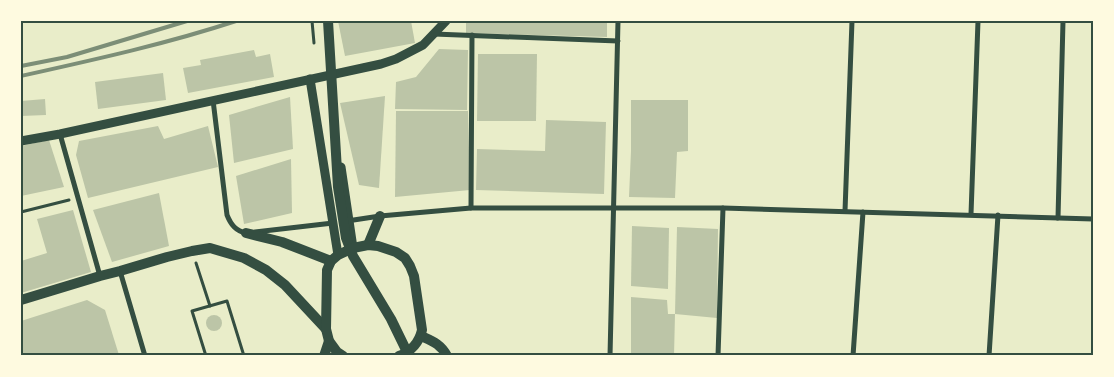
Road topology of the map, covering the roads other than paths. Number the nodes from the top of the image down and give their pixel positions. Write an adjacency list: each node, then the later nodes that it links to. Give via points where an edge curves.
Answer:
1 (328, 21): 43 (main road, via 338,187 346,238)
2 (446, 21): 7 (street)
3 (618, 21): 9 (street)
4 (852, 21): 20 (street)
5 (978, 21): 22 (street)
6 (1063, 21): 25 (street)
7 (434, 34): 8 (street); 10 (street, via 423,45 396,59)
8 (472, 36): 9 (street); 17 (street)
9 (618, 41): 18 (street)
10 (326, 75): 11 (street); 15 (street)
11 (310, 79): 12 (street); 16 (street)
12 (212, 100): 13 (street); 29 (street, via 227,215 234,228)
13 (60, 134): 14 (street); 34 (street)
14 (21, 141)
15 (337, 144): 16 (street); 27 (street)
16 (321, 146): 28 (street)
17 (471, 208): 18 (street); 24 (street)
18 (614, 208): 19 (street); 45 (street)
19 (723, 208): 20 (street); 46 (street)
20 (845, 211): 21 (street)
21 (863, 212): 22 (street); 47 (street)
22 (971, 214): 23 (street)
23 (998, 215): 25 (street); 48 (street)
24 (380, 216): 27 (street); 30 (main road)
25 (1058, 218): 26 (street)
26 (1093, 219)
27 (349, 220): 28 (street); 31 (street)
28 (333, 223): 29 (street); 32 (street)
29 (246, 233): 32 (main road)
30 (368, 245): 31 (main road); 37 (main road, via 396,252 410,266)
31 (354, 248): 32 (main road)
32 (335, 258): 36 (main road, via 326,270)
33 (120, 271): 34 (main road); 36 (main road, via 210,248 244,258 266,270 285,285); 39 (street)
34 (100, 276): 35 (main road)
35 (21, 300)
36 (326, 329): 38 (main road)
37 (421, 336): 42 (main road, via 412,349); 44 (main road, via 438,344)
38 (329, 341): 40 (main road); 41 (main road)
39 (145, 356)
40 (324, 356)
41 (343, 356)
42 (399, 356)
43 (409, 356)
44 (447, 356)
45 (610, 356)
46 (718, 356)
47 (853, 356)
48 (989, 356)

